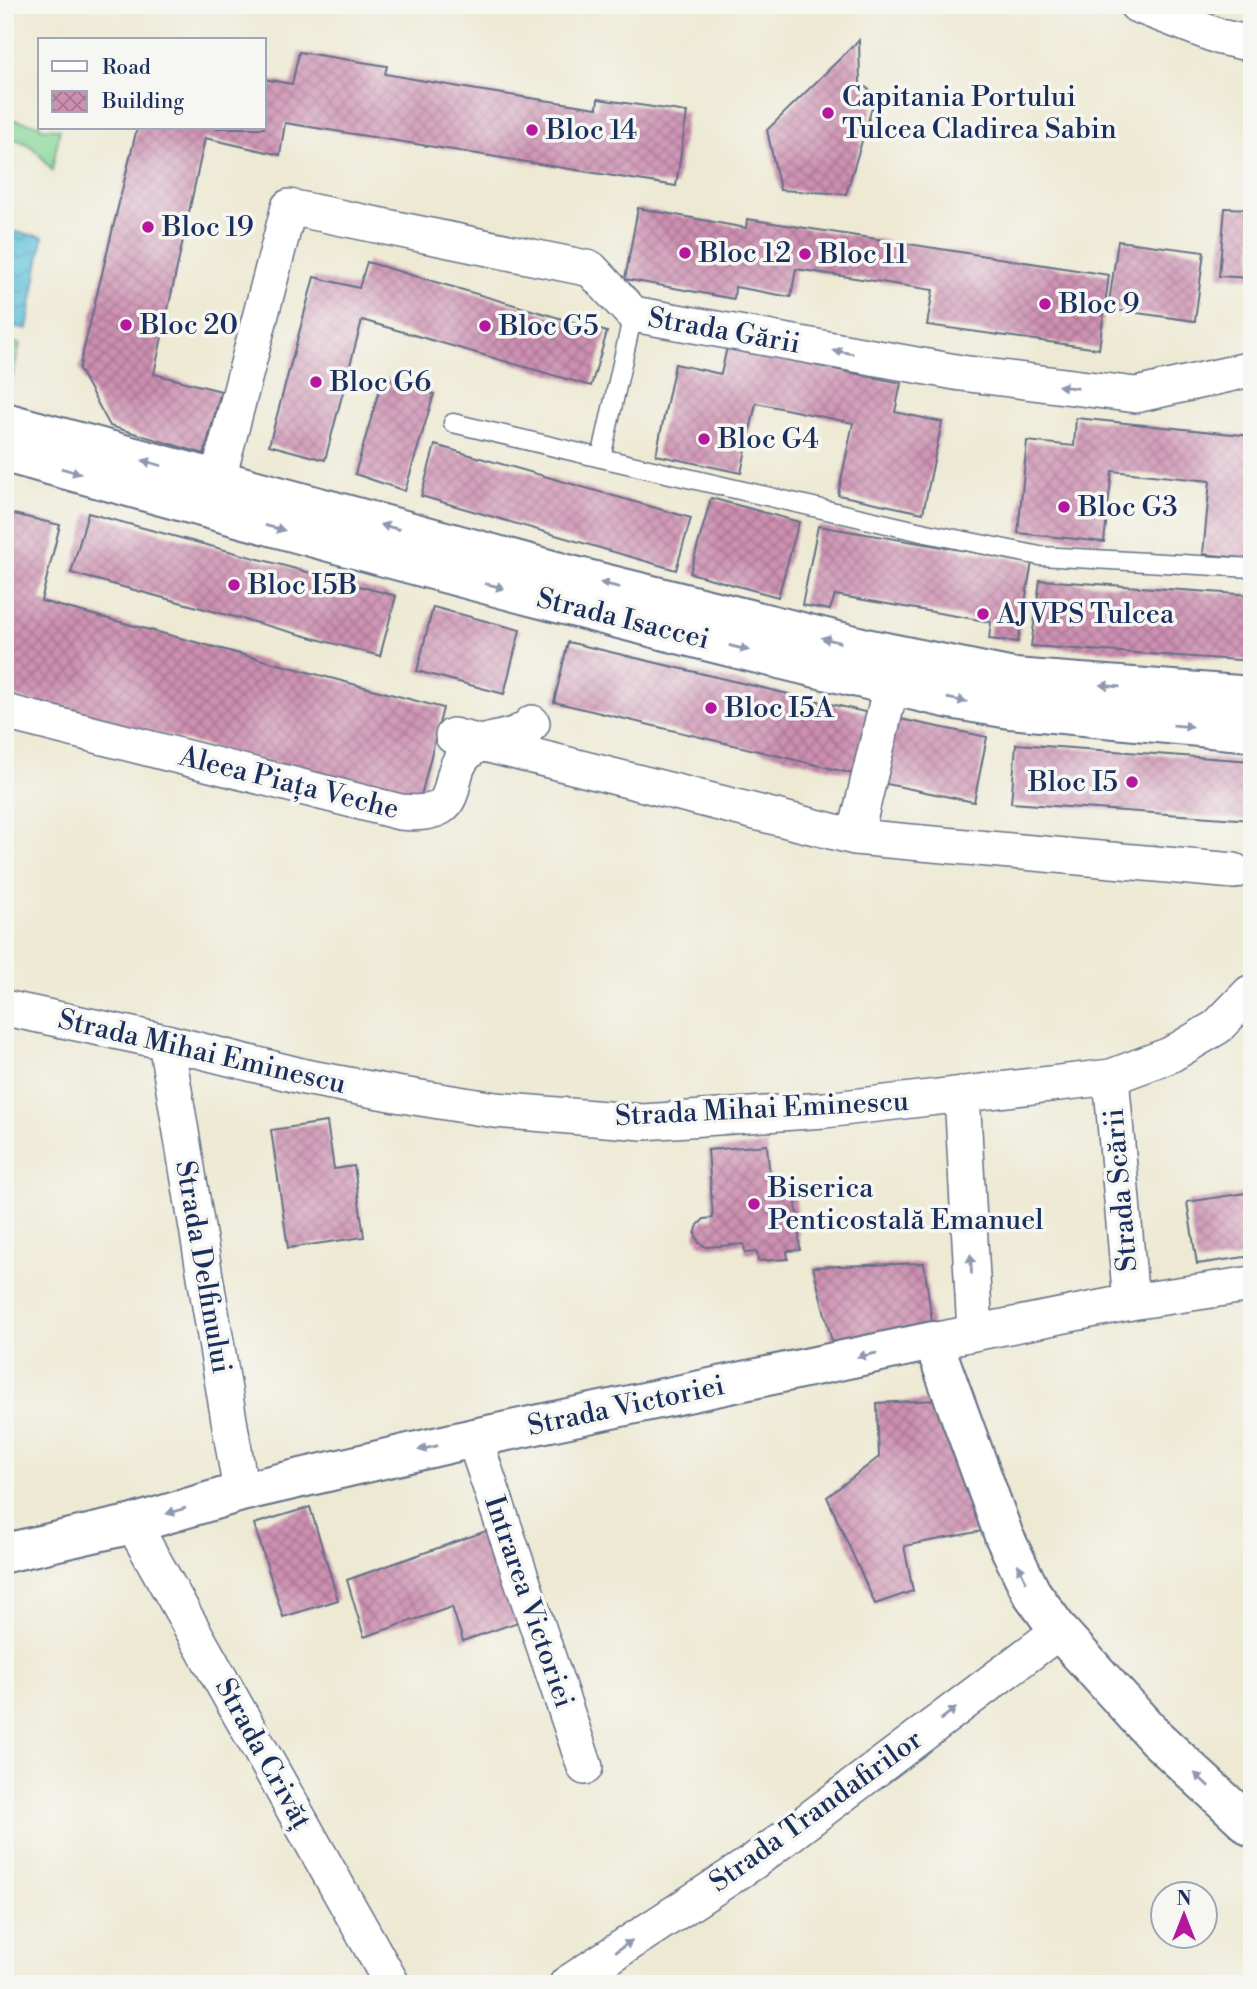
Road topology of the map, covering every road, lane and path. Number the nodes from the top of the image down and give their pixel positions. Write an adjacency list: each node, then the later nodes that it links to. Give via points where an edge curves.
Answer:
1 (1137, 5): 2 (street, via 1220,37)
2 (1252, 44)
3 (633, 314): 4 (street, Strada Gării, one-way to 3, via 1136,395 961,373); 8 (lane); 9 (street, Strada Gării, via 591,269 289,207)
4 (1252, 369)
5 (5, 422): 9 (main road, Strada Isaccei, one-way to 5)
6 (453, 423): 8 (lane)
7 (5, 453): 11 (main road, Strada Isaccei, one-way to 11, via 563,604)
8 (601, 458): 10 (lane, via 1040,556)
9 (217, 481): 12 (main road, Strada Isaccei, one-way to 9, via 1014,678 866,648)
10 (1252, 568)
11 (891, 686): 15 (main road, Strada Isaccei, one-way to 15, via 1010,709); 17 (street)
12 (1252, 696)
13 (5, 712): 16 (street, Aleea Piața Veche, via 419,814 441,807 453,792)
14 (533, 723): 16 (street, via 524,733)
15 (1252, 732)
16 (466, 740): 17 (street)
17 (855, 837): 18 (street)
18 (1234, 871)
19 (1250, 993): 22 (street, Strada Mihai Eminescu, via 1217,1027 1170,1055)
20 (5, 1008): 21 (street, Strada Mihai Eminescu)
21 (166, 1042): 23 (street, Strada Mihai Eminescu, via 305,1077 409,1096 495,1110 643,1122 825,1111); 29 (street, Strada Delfinului)
22 (1111, 1077): 23 (street, Strada Mihai Eminescu); 25 (street, Strada Scării)
23 (962, 1094): 26 (street, one-way to 23)
24 (1252, 1284): 25 (street, Strada Victoriei)
25 (1131, 1303): 26 (street, Strada Victoriei)
26 (975, 1332): 27 (street, Strada Victoriei)
27 (933, 1341): 28 (main road, Strada Victoriei, one-way to 28); 32 (main road, one-way to 27, via 1031,1592 1004,1536)
28 (474, 1438): 29 (main road, Strada Victoriei, one-way to 29); 33 (street, Intrarea Victoriei)
29 (241, 1492): 30 (main road, Strada Victoriei, one-way to 30)
30 (133, 1524): 31 (main road, Strada Victoriei); 35 (street, Strada Crivăț)
31 (5, 1553)
32 (1059, 1630): 34 (main road, one-way to 32, via 1156,1738); 36 (street, Strada Trandafirilor, one-way to 32, via 753,1862)
33 (585, 1767)
34 (1252, 1827)
35 (392, 1984)
36 (567, 1984)

